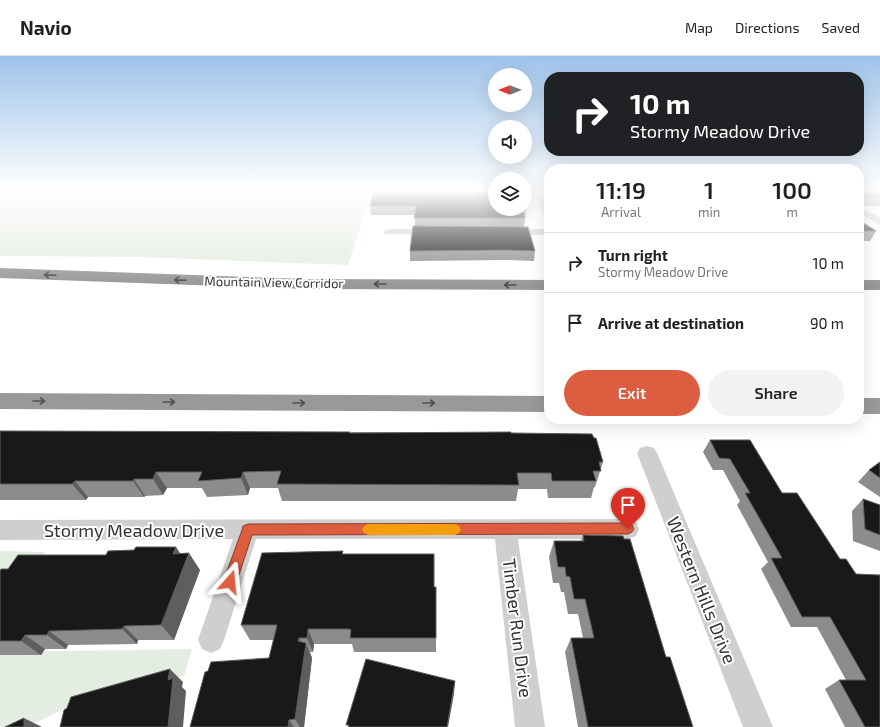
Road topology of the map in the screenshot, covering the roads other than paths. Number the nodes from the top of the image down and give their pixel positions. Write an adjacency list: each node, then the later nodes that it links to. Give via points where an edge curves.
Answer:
1 (389, 232): 2 (street)
2 (444, 232)
3 (499, 232): 4 (street)
4 (544, 232)
5 (0, 273): 6 (highway, Mountain View Corridor, one-way to 5, via 306,284)
6 (544, 285)
7 (864, 285): 8 (highway)
8 (880, 285)
9 (0, 401): 10 (highway, one-way to 10)
10 (544, 404)
11 (864, 406): 12 (highway)
12 (880, 406)
13 (647, 453): 20 (street, Western Hills Drive)
14 (628, 529): 17 (street, Stormy Meadow Drive)
15 (0, 530): 16 (street, Stormy Meadow Drive)
16 (248, 530): 17 (street, Stormy Meadow Drive); 18 (street)
17 (505, 530): 19 (street, Timber Run Drive)
18 (211, 640)
19 (530, 727)
20 (758, 727)

